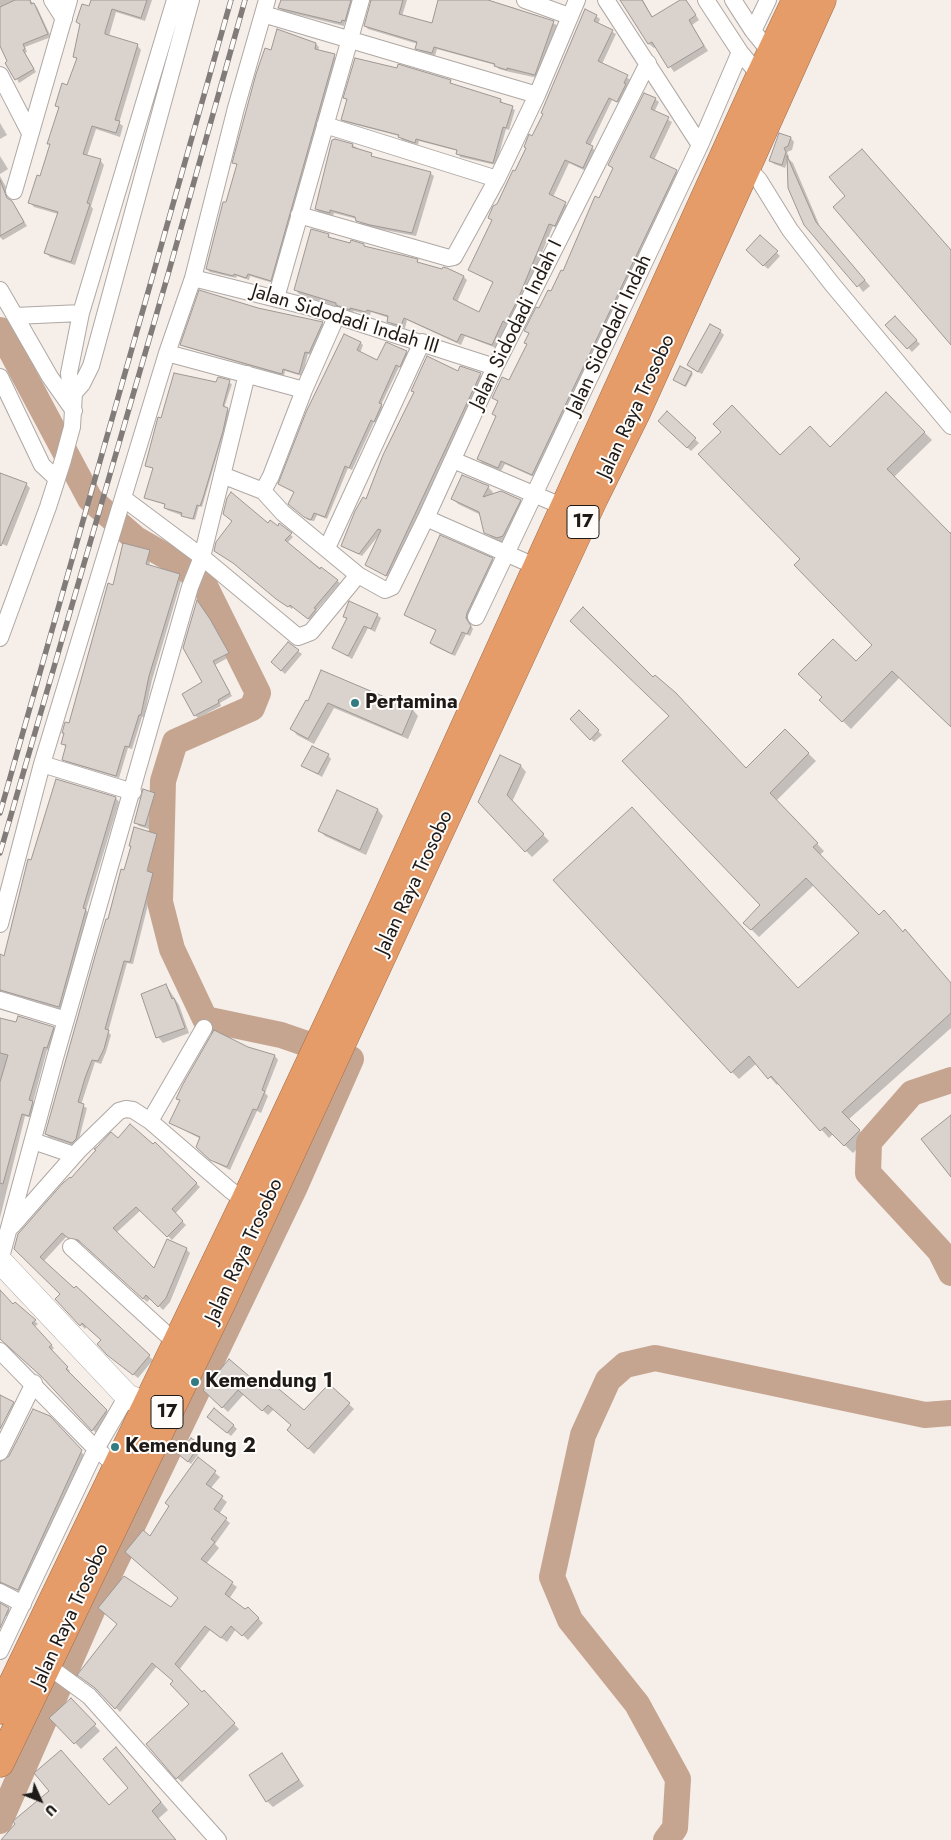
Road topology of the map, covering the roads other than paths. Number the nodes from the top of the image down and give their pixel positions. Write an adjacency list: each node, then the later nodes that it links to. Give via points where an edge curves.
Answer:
1 (52, 0): 16 (street)
2 (69, 0): 16 (street)
3 (175, 0): 34 (street)
4 (191, 0): 38 (street)
5 (361, 0): 18 (street)
6 (525, 0): 15 (street)
7 (577, 0): 15 (street)
8 (606, 0): 20 (street)
9 (706, 0): 19 (street)
10 (732, 0): 17 (street)
11 (768, 0): 17 (street)
12 (796, 0): 21 (highway, Jalan Raya Trosobo / 17)
13 (822, 0): 27 (highway, Jalan Raya Trosobo / 17)
14 (265, 7): 18 (street); 31 (street)
15 (569, 16): 23 (street)
16 (64, 19): 25 (street)
17 (753, 31): 21 (street)
18 (350, 38): 23 (street); 24 (street)
19 (740, 52): 21 (street); 26 (street, Jalan Sidodadi Indah)
20 (648, 62): 26 (street); 41 (street, Jalan Sidodadi Indah I)
21 (766, 65): 54 (highway, Jalan Raya Trosobo / 17)
22 (0, 75): 25 (street)
23 (537, 94): 28 (street)
24 (325, 125): 28 (street); 30 (street)
25 (30, 132): 29 (street)
26 (700, 145): 52 (street, Jalan Sidodadi Indah)
27 (747, 167): 47 (street, via 832,284); 69 (highway, Jalan Raya Trosobo / 17, via 637,411)
28 (497, 179): 30 (street, via 460,250 452,258)
29 (14, 191)
30 (299, 215): 33 (street)
31 (193, 278): 33 (street, Jalan Sidodadi Indah III); 40 (street)
32 (0, 290): 36 (street)
33 (276, 298): 35 (street, Jalan Sidodadi Indah III)
34 (81, 313): 36 (street); 37 (street)
35 (337, 315): 39 (street, Jalan Sidodadi Indah III); 44 (street)
36 (14, 316): 46 (street)
37 (77, 334): 38 (street); 45 (street, via 69,373)
38 (98, 337): 45 (street, via 91,366)
39 (422, 342): 41 (street, Jalan Sidodadi Indah III); 56 (street)
40 (167, 353): 42 (street); 53 (street)
41 (495, 367): 48 (street, Jalan Sidodadi Indah I)
42 (246, 374): 44 (street); 49 (street)
43 (0, 377): 50 (street, via 42,465)
44 (304, 390): 51 (street)
45 (74, 393): 46 (street)
46 (73, 419): 50 (street)
47 (951, 426)
48 (453, 460): 52 (street); 55 (street, Jalan Sidodadi Indah I)
49 (222, 475): 51 (street); 59 (street)
50 (56, 478): 62 (street)
51 (263, 491): 56 (street, via 283,513)
52 (535, 494): 54 (street); 57 (street, Jalan Sidodadi Indah)
53 (123, 498): 59 (street); 63 (street)
54 (564, 507): 58 (highway, Jalan Raya Trosobo / 17)
55 (426, 518): 57 (street); 60 (street, Jalan Sidodadi Indah I, via 390,589 385,590)
56 (327, 548): 60 (street)
57 (507, 553): 58 (street); 61 (street, Jalan Sidodadi Indah)
58 (537, 567): 69 (highway, Jalan Raya Trosobo / 17, via 386,900)
59 (196, 572): 60 (street, via 298,637 310,632); 64 (street)
60 (358, 575)
61 (476, 617)
62 (0, 638)
63 (42, 764): 64 (street); 65 (street)
64 (133, 792): 67 (street)
65 (0, 924)
66 (0, 1000): 67 (street)
67 (66, 1020): 71 (street)
68 (204, 1028): 70 (street)
69 (327, 1048): 73 (highway, Jalan Raya Trosobo / 17); 87 (highway, Jalan Raya Trosobo / 17, via 223,1300 164,1419)
70 (150, 1121): 72 (street, via 133,1110 119,1112); 73 (street)
71 (33, 1141): 72 (street); 74 (street)
72 (74, 1155): 74 (street)
73 (245, 1201): 77 (highway, Jalan Raya Trosobo / 17)
74 (9, 1229): 76 (street)
75 (71, 1247): 77 (street)
76 (0, 1261): 80 (street)
77 (176, 1343): 80 (highway, Jalan Raya Trosobo / 17)
78 (0, 1351): 79 (street)
79 (34, 1383): 81 (street); 82 (street)
80 (137, 1400): 81 (street); 83 (highway, Jalan Raya Trosobo / 17)
81 (96, 1449): 83 (street); 85 (street)
82 (0, 1452)
83 (117, 1466): 88 (highway, Jalan Raya Trosobo / 17)
84 (0, 1592): 85 (street)
85 (23, 1604): 86 (street)
86 (0, 1651)
87 (58, 1673): 89 (highway, Jalan Raya Trosobo / 17); 90 (street, via 89,1696)
88 (0, 1710)
89 (0, 1763)
90 (218, 1840)

